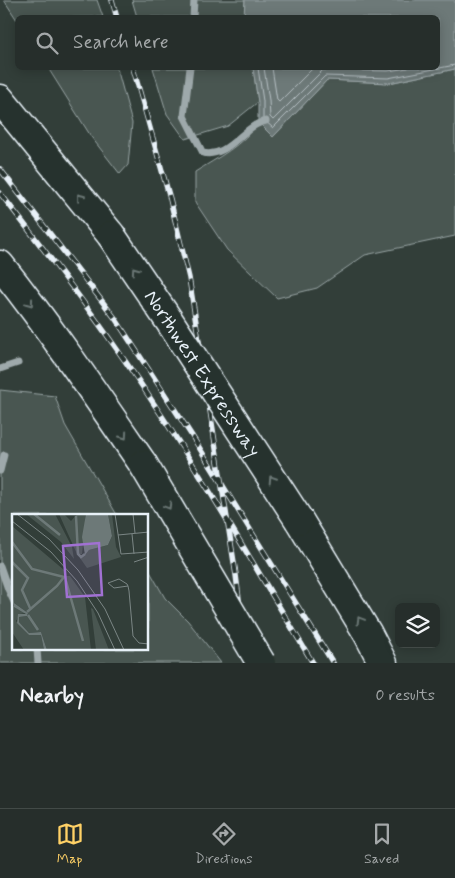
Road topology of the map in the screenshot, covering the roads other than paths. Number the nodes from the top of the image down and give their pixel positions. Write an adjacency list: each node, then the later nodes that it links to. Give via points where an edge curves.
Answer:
1 (0, 99): 4 (highway, Northwest Expressway, one-way to 1, bridge, via 299,520 111,235)
2 (0, 265): 3 (highway, one-way to 3, bridge, via 143,464)
3 (261, 663)
4 (384, 663)

